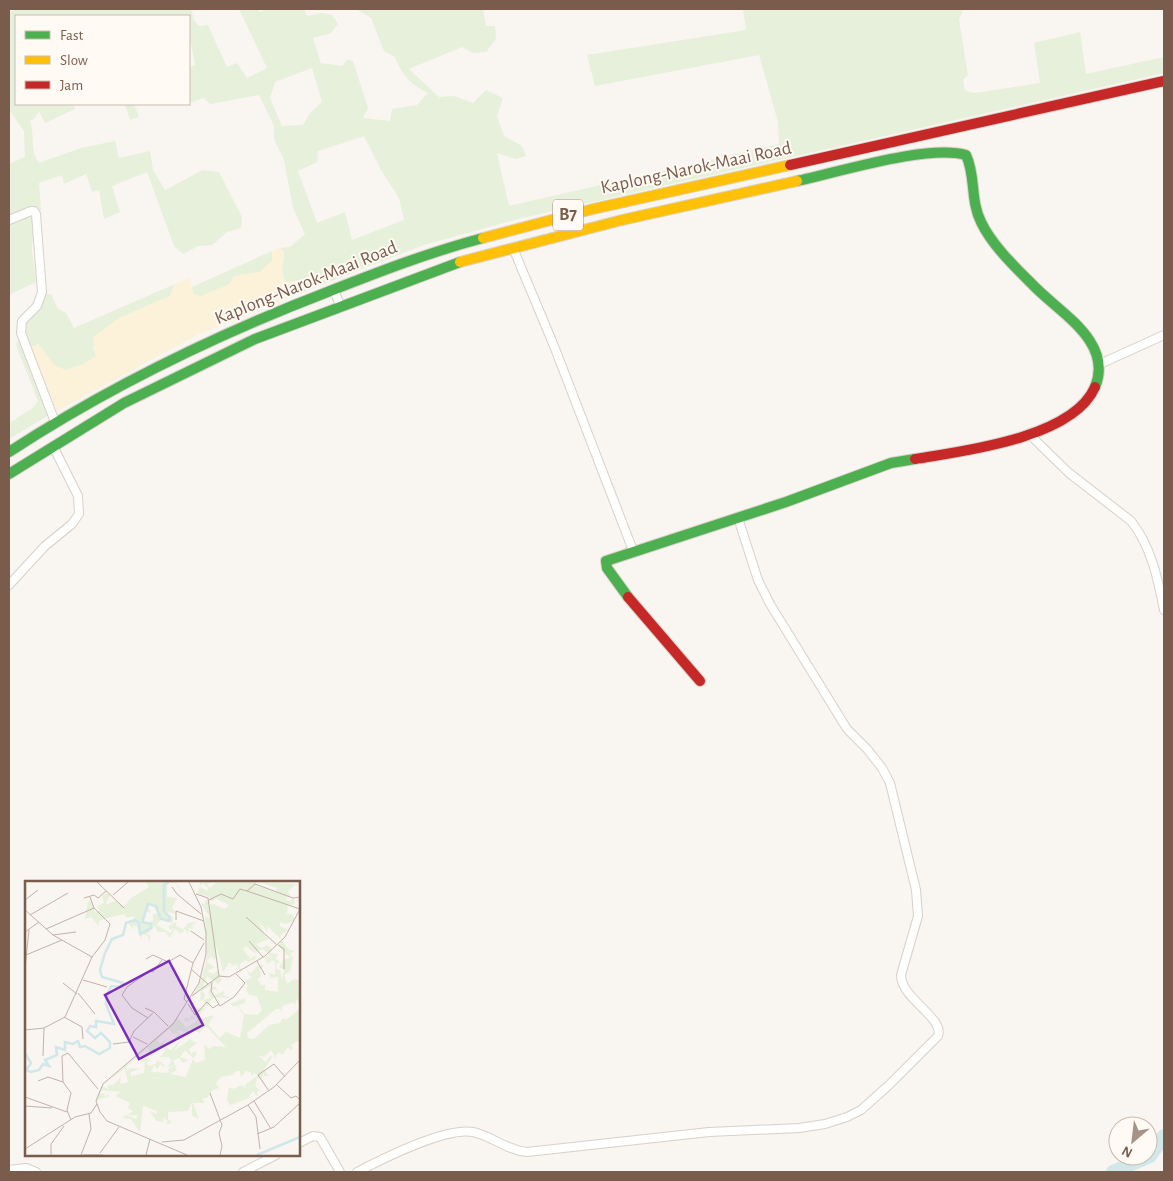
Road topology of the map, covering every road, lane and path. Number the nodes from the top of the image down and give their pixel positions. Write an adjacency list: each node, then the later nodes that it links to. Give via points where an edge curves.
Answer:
1 (1164, 81): 4 (main road, Kaplong-Narok-Maai Road / B7, via 593,208 427,253)
2 (9, 220): 10 (street, via 34,210 36,214 42,292 37,306 22,321 21,333)
3 (513, 248): 5 (main road, via 452,264); 8 (main road, via 622,220 896,159 958,153 966,156 972,166 973,198 981,222 1032,285 1084,331); 16 (street)
4 (334, 289): 5 (street); 7 (main road, Kaplong-Narok-Maai Road / B7)
5 (340, 306): 9 (main road, via 286,326)
6 (1164, 335): 8 (street)
7 (186, 351): 9 (street); 10 (main road, Kaplong-Narok-Maai Road / B7)
8 (1100, 364): 11 (main road, via 1099,377 1089,400 1074,412)
9 (197, 368): 12 (main road, via 124,403)
10 (55, 422): 13 (main road, Kaplong-Narok-Maai Road / B7)
11 (1030, 435): 15 (main road, via 977,449 891,463); 18 (street, via 1050,457 1131,521 1140,532 1155,571)
12 (53, 446): 14 (main road); 17 (street, via 78,496 79,514)
13 (9, 452)
14 (9, 474)
15 (738, 518): 16 (main road); 26 (street, via 758,580 770,604 848,729 868,749 890,783 916,890 918,916 902,985 910,998 935,1022 938,1036 873,1100 847,1117 825,1124 527,1152 504,1147 478,1133 462,1132 395,1153)
16 (634, 553): 19 (main road, via 608,560 605,564 640,613)
17 (9, 585)
18 (1164, 610)
19 (700, 681)
20 (300, 1142): 25 (street, via 313,1136 320,1137)
21 (274, 1156): 24 (street)
22 (9, 1170): 23 (street, via 26,1168)
23 (36, 1172)
24 (243, 1172)
25 (340, 1172)
26 (357, 1172)

